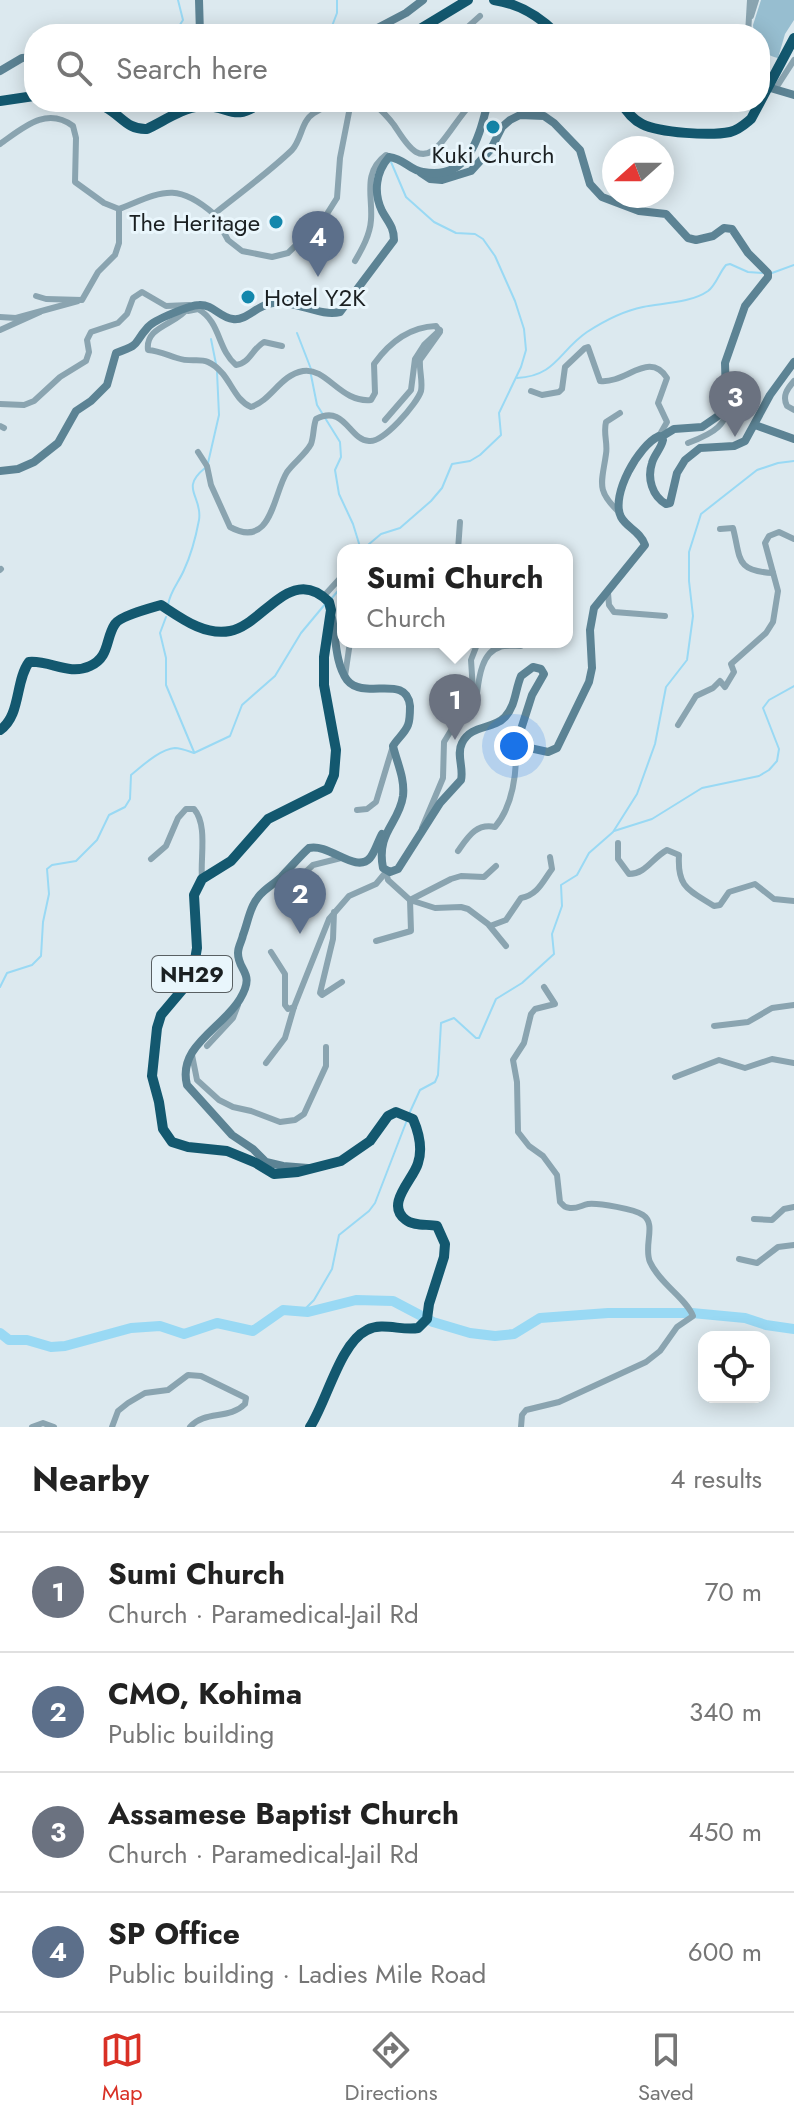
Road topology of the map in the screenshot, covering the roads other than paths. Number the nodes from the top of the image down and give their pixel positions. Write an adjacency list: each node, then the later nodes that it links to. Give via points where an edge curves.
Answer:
1 (199, 0): 8 (street)
2 (423, 0): 9 (street)
3 (468, 0): 10 (highway)
4 (494, 0): 6 (highway)
5 (753, 0): 13 (street)
6 (507, 1): 12 (highway)
7 (480, 16): 11 (street)
8 (200, 24)
9 (385, 24)
10 (428, 24)
11 (471, 24)
12 (545, 24)
13 (747, 24)
14 (794, 38): 19 (highway)
15 (24, 58): 17 (street)
16 (794, 60): 19 (street)
17 (0, 71)
18 (770, 82): 19 (street)
19 (772, 88): 20 (highway); 21 (street)
20 (770, 91)
21 (794, 95)
22 (24, 97): 23 (highway)
23 (0, 101)
24 (113, 112): 25 (highway, via 131,127 147,129)
25 (184, 112)
26 (226, 112): 27 (highway)
27 (247, 112)
28 (315, 112): 39 (street, via 294,148)
29 (349, 112): 39 (street, via 337,198 288,253 272,257 242,251 228,240)
30 (382, 112): 31 (street, via 410,149 420,154 439,146)
31 (464, 112)
32 (486, 112): 37 (street, via 478,143 463,162 442,173)
33 (629, 112): 34 (highway, via 654,129 730,132)
34 (756, 112)
35 (0, 144): 38 (street, via 37,120 64,119 76,138 75,182)
36 (393, 158): 37 (street); 40 (street, via 386,155 374,169 371,219); 44 (street, via 379,170 377,181 394,240 340,312 271,303 233,319 208,306)
37 (421, 172): 51 (street, via 442,180 471,171 510,120 544,116 580,150 590,184 602,197 639,211 666,214 688,238 705,239 732,229 768,277 745,306 725,363)
38 (119, 209): 39 (street, via 178,192 191,195); 42 (street, via 115,255)
39 (214, 214)
40 (355, 261)
41 (36, 296): 42 (street)
42 (82, 300): 43 (street)
43 (46, 308): 45 (street, via 16,318); 46 (street)
44 (190, 308): 47 (street, via 155,330 148,350 207,361 251,407 291,375 306,370 356,399 371,400 374,364 394,342 425,327); 48 (street, via 211,319 224,352 236,365 264,342); 53 (street, via 166,306 139,293 123,319 91,332 88,357 80,366 34,401); 62 (street, via 151,323 139,342 116,353 107,385 76,411 49,452 18,469)
45 (0, 317)
46 (0, 330)
47 (440, 330): 56 (street, via 415,359 411,390); 61 (street, via 420,360 420,393 382,438 362,439 337,417 316,419 312,442 285,476 270,516 258,529 230,527)
48 (282, 346)
49 (794, 362): 57 (street)
50 (794, 381): 54 (street, via 784,398)
51 (726, 389): 58 (street, via 714,421); 60 (street, via 723,424)
52 (531, 391): 58 (street, via 559,392 565,367 588,347 600,381 616,381 640,367 653,367 667,378 658,403 667,422)
53 (0, 404)
54 (794, 410)
55 (620, 413): 63 (street, via 606,422 600,482)
56 (385, 420)
57 (755, 425): 58 (street, via 740,444 691,452 666,504 651,484 652,463 663,445); 59 (street)
58 (660, 436): 63 (street, via 644,447 626,477)
59 (794, 439)
60 (688, 443)
61 (198, 452)
62 (0, 471)
63 (620, 513): 70 (street, via 645,545)
64 (460, 522): 67 (street)
65 (720, 529): 68 (street, via 733,528 737,556 745,567)
66 (794, 539): 68 (street, via 779,532 767,539)
67 (458, 544)
68 (773, 573): 79 (street, via 779,595 771,629 731,664 734,672 727,686 720,681 699,694)
69 (337, 582): 71 (street)
70 (608, 593): 73 (street, via 614,612); 81 (street, via 592,616 592,668 585,695 557,748 548,752)
71 (323, 597): 72 (highway); 80 (highway, via 295,591 232,631 206,630 161,605 122,618 107,650 90,666 75,670 29,662 10,718)
72 (331, 610): 77 (street); 93 (highway, via 324,657 336,750 330,784 268,819 231,861)
73 (665, 616)
74 (349, 648): 77 (street)
75 (476, 648): 78 (street, via 471,660)
76 (498, 648): 78 (street, via 480,672)
77 (345, 676): 82 (street, via 356,687 394,688 407,696 407,727)
78 (475, 700): 85 (street, via 444,742 443,778)
79 (678, 725)
80 (0, 730)
81 (516, 745): 85 (street, via 543,676 541,669 527,669 521,676 515,700 500,722 467,735 459,751 461,780); 87 (street, via 516,774 504,814 495,827 472,833)
82 (393, 746): 83 (street, via 376,802); 84 (street, via 404,786 403,800)
83 (357, 810)
84 (388, 827): 89 (street, via 367,861); 92 (street, via 381,850)
85 (420, 836): 92 (street, via 398,869)
86 (618, 843): 96 (street, via 618,859 629,874 643,871 667,850 676,851 684,886 714,906 729,892 755,884 774,899)
87 (458, 851)
88 (550, 857): 98 (street, via 552,869 540,887 521,898 506,920)
89 (345, 858): 94 (street, via 320,861); 104 (street, via 321,847 309,848 255,901 238,949 246,973)
90 (151, 859): 93 (street, via 166,846 178,818 194,809 202,828)
91 (496, 866): 95 (street, via 484,877 451,879)
92 (386, 872): 95 (street); 97 (street)
93 (202, 879): 114 (highway, NH29, via 194,895 193,971 157,1028 152,1076 166,1137 179,1145 227,1151 274,1174)
94 (292, 885)
95 (410, 900): 98 (street, via 435,908 468,909); 99 (street, via 411,931)
96 (794, 901)
97 (334, 912): 102 (street, via 320,993); 106 (street)
98 (490, 926): 100 (street)
99 (376, 941)
100 (506, 946)
101 (271, 952): 106 (street, via 285,974 285,1005)
102 (342, 982)
103 (544, 987): 124 (street, via 555,1004 531,1014 524,1043 513,1060 518,1132 557,1175 562,1205 596,1204 636,1211 648,1219 646,1250 651,1263 693,1316 646,1362 559,1402 526,1410)
104 (240, 998): 108 (street, via 233,1018); 110 (street)
105 (794, 1005): 107 (street, via 772,1008 748,1022)
106 (294, 1007): 111 (street, via 285,1038)
107 (714, 1026)
108 (207, 1046)
109 (326, 1047): 110 (street, via 328,1060 304,1114 280,1122 233,1107 199,1084)
110 (191, 1053): 114 (street, via 187,1085 232,1135 272,1165)
111 (266, 1063)
112 (794, 1063): 113 (street, via 772,1059 745,1068 719,1060)
113 (675, 1077)
114 (313, 1168): 123 (highway, NH29, via 356,1152 388,1116 409,1116 416,1126 419,1162 400,1198 400,1212 407,1221 437,1226 445,1244 424,1324 411,1330 377,1327 358,1338 335,1370)
115 (794, 1207): 116 (street, via 772,1220)
116 (754, 1219)
117 (794, 1245): 118 (street, via 778,1247 757,1263)
118 (739, 1259)
119 (32, 1427): 120 (street)
120 (54, 1427)
121 (112, 1427): 122 (street, via 128,1403 145,1393 168,1390 188,1375 246,1398 235,1413 205,1417)
122 (190, 1427)
123 (310, 1427)
124 (521, 1427)

